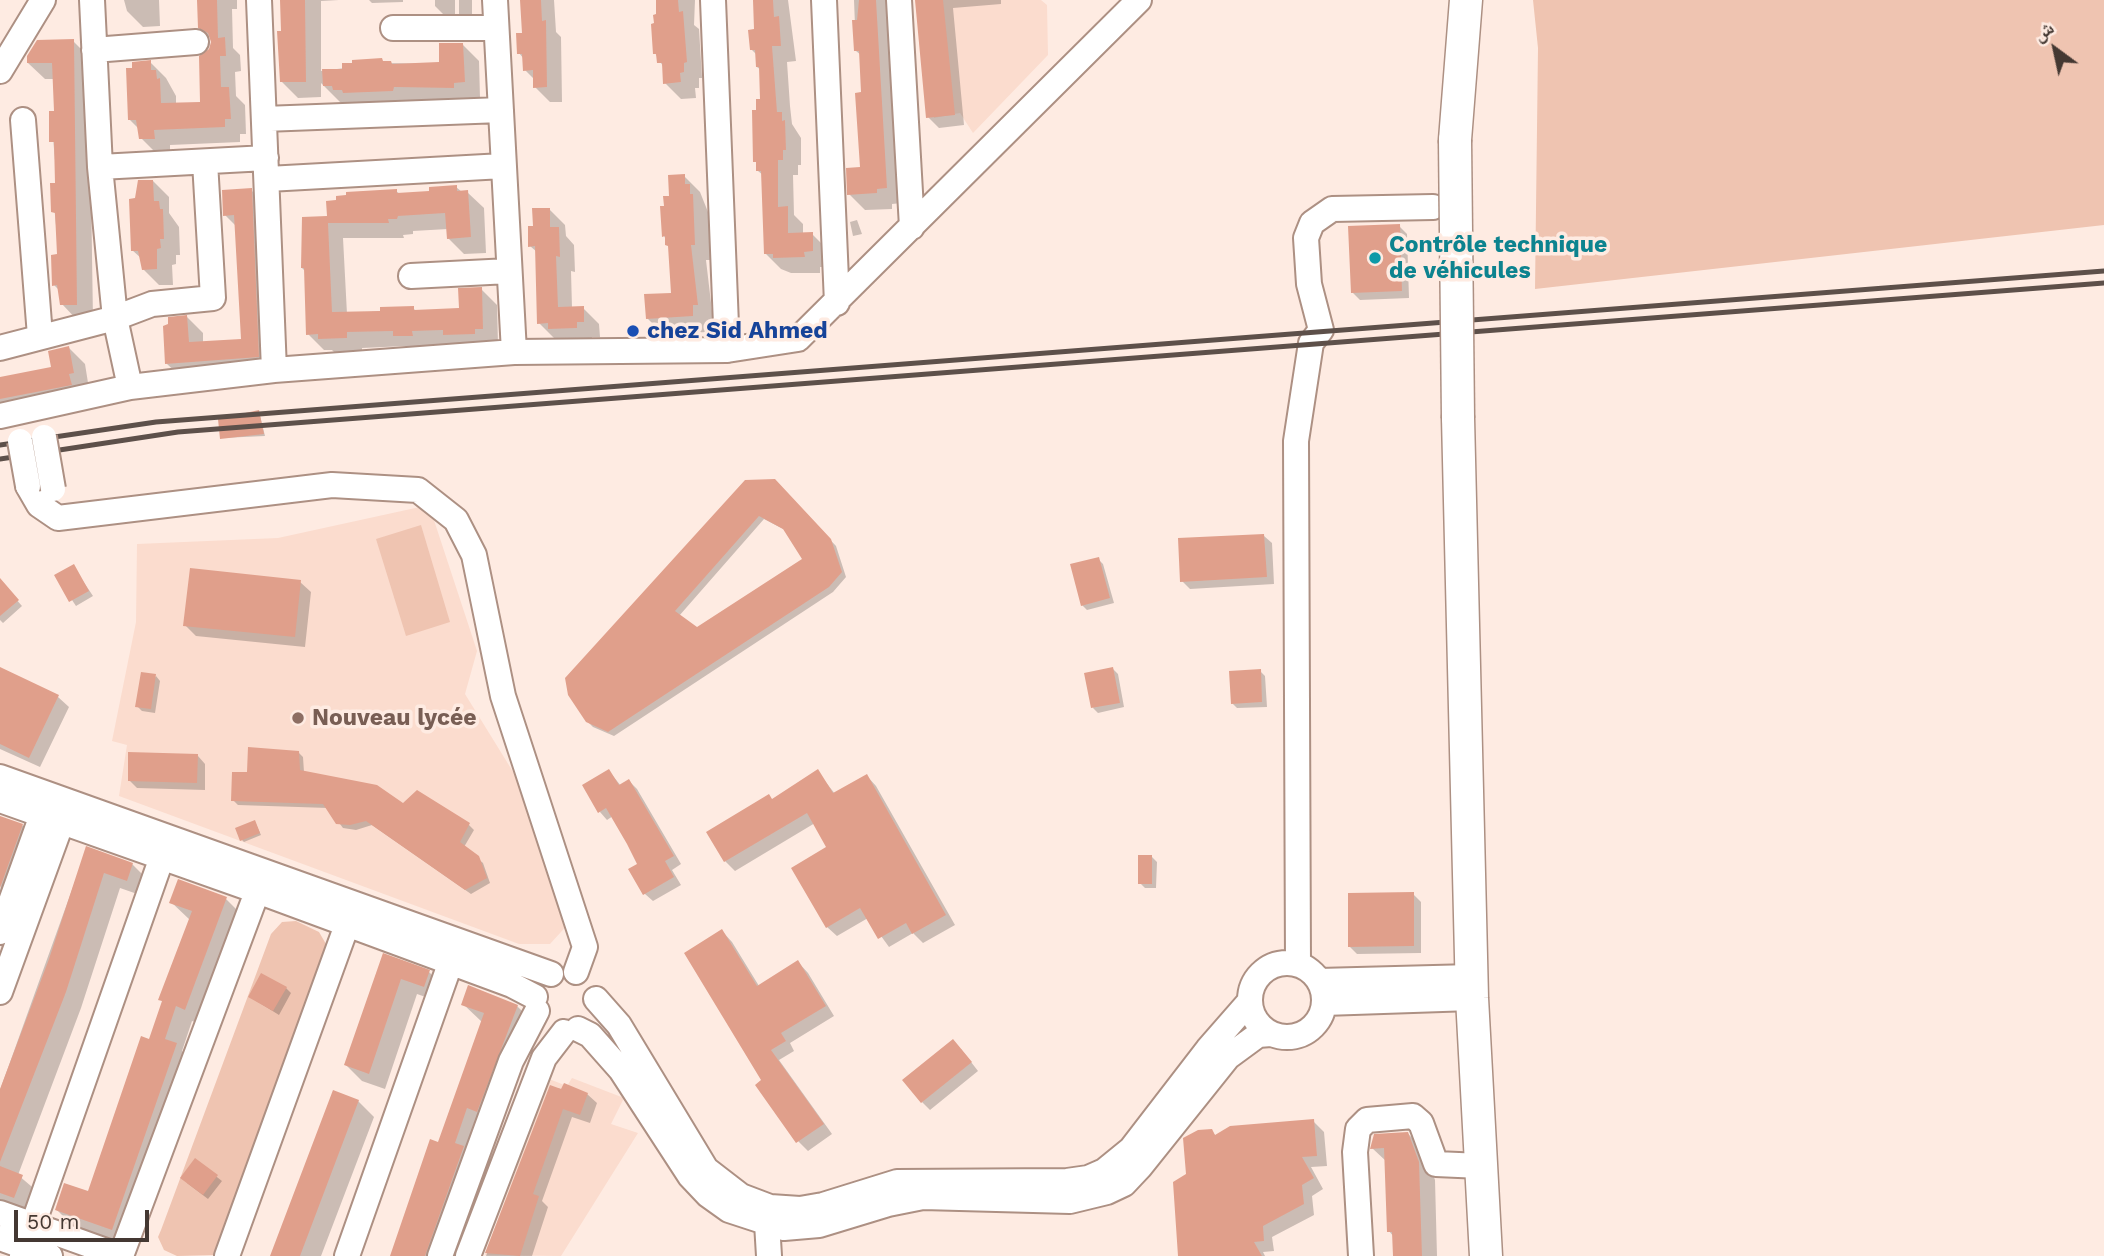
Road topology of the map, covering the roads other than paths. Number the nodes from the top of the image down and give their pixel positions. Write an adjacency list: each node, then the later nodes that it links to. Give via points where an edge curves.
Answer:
1 (43, 0): 14 (street)
2 (92, 0): 13 (street)
3 (260, 0): 16 (street)
4 (495, 0): 11 (street)
5 (713, 0): 30 (street)
6 (824, 0): 26 (street)
7 (900, 0): 23 (street)
8 (1139, 0): 23 (street)
9 (1466, 0): 48 (main road, bridge, via 1455,140)
10 (393, 28): 11 (street)
11 (496, 28): 15 (street)
12 (195, 42): 13 (street)
13 (94, 50): 20 (street)
14 (0, 71)
15 (501, 110): 16 (street); 19 (street)
16 (264, 119): 21 (street)
17 (23, 120): 28 (street)
18 (205, 162): 20 (street); 21 (street); 27 (street, via 213,298 152,304)
19 (503, 166): 21 (street); 24 (street)
20 (100, 167): 27 (street)
21 (267, 169): 32 (street)
22 (1433, 207): 45 (street, via 1332,209 1312,223 1306,238 1309,284 1321,330 1311,343 1296,441)
23 (912, 227): 26 (street)
24 (509, 271): 25 (street); 31 (street)
25 (411, 276)
26 (837, 303): 30 (street, via 798,339)
27 (115, 318): 28 (street); 33 (street)
28 (40, 336): 29 (street)
29 (0, 348)
30 (727, 350): 31 (street)
31 (514, 352): 32 (street)
32 (274, 370): 33 (street)
33 (130, 387): 34 (street)
34 (18, 412): 35 (street)
35 (32, 439): 36 (street, bridge, via 52,489); 36 (street, bridge, via 27,486 39,505 58,518)
36 (80, 515): 46 (street, via 332,485 418,490 456,520 474,555 503,696 585,947)
37 (0, 777): 39 (street)
38 (0, 800): 39 (street)
39 (56, 808): 40 (street); 41 (street); 43 (street); 49 (street)
40 (162, 857): 41 (street); 60 (street)
41 (262, 882): 42 (street); 62 (street)
42 (351, 915): 44 (street); 47 (street); 63 (street)
43 (0, 933)
44 (450, 964): 53 (street, via 512,985); 64 (street)
45 (1298, 964): 50 (street); 52 (street, via 1275,965 1265,971 1252,989)
46 (576, 972): 47 (street); 51 (street, via 590,982)
47 (551, 974): 53 (street, via 543,980)
48 (1472, 987): 50 (street); 56 (main road)
49 (0, 992)
50 (1322, 992): 55 (street, via 1321,1015 1306,1032 1294,1037)
51 (596, 999): 54 (street, via 592,1017); 58 (street, via 619,1025 706,1169)
52 (1250, 1001): 55 (street, via 1256,1020); 58 (street, via 1131,1149 1118,1162 1088,1178 916,1180)
53 (536, 1004): 54 (street, via 547,1026); 65 (street)
54 (571, 1030): 58 (street, via 602,1046 690,1176 708,1195 729,1210); 66 (street, via 544,1058)
55 (1271, 1034): 58 (street, via 1258,1034 1228,1057 1140,1167 1124,1184 1107,1192 1070,1201 923,1197 819,1225 784,1228)
56 (1481, 1166): 68 (street, via 1436,1164 1424,1130 1413,1116 1367,1121 1357,1129 1355,1152); 69 (main road)
57 (0, 1213): 60 (street)
58 (769, 1215): 67 (street)
59 (0, 1238): 60 (street)
60 (27, 1243): 61 (street); 62 (street)
61 (50, 1256)
62 (121, 1256)
63 (227, 1256)
64 (347, 1256)
65 (440, 1256)
66 (468, 1256)
67 (769, 1256)
68 (1361, 1256)
69 (1486, 1256)

